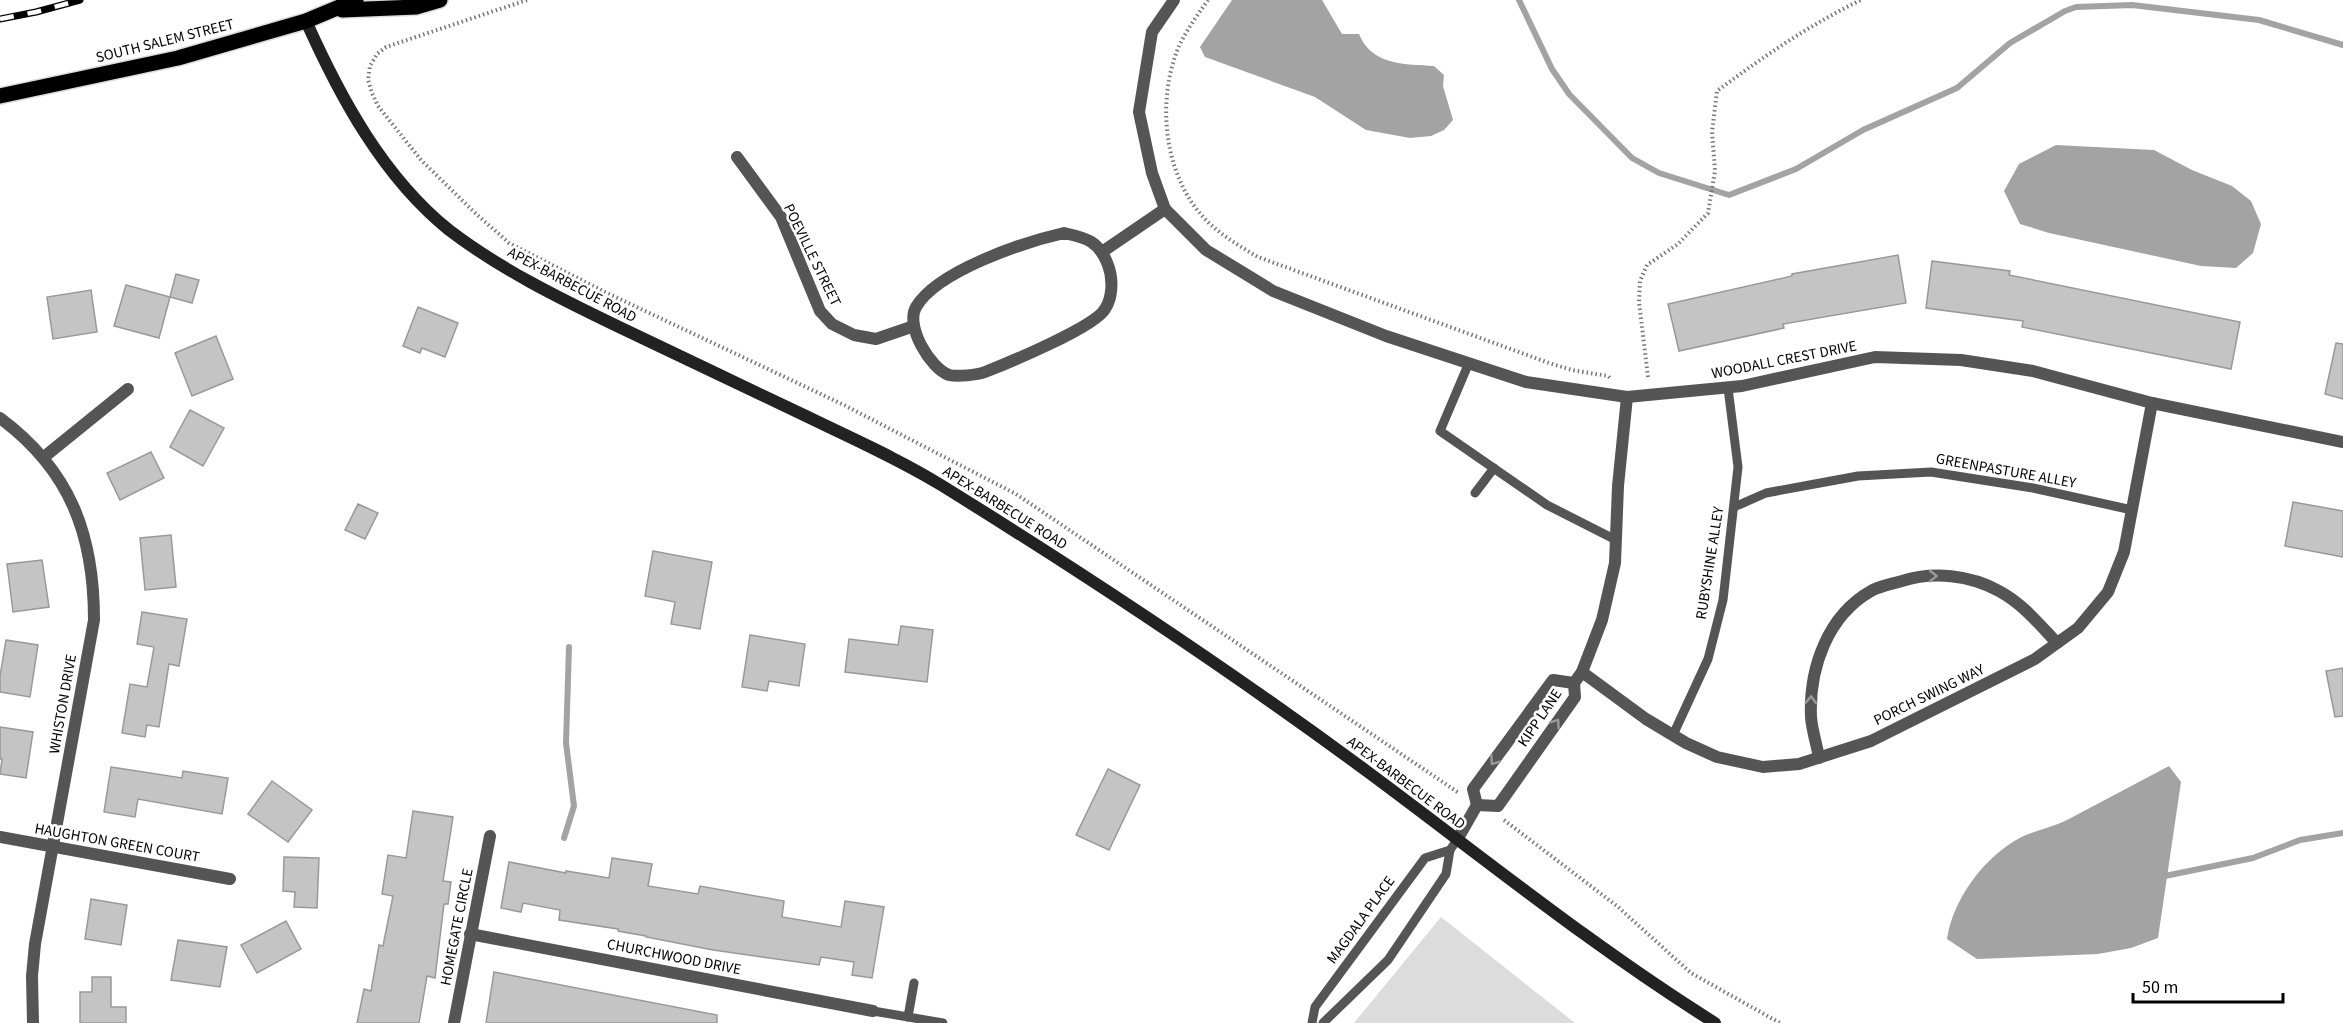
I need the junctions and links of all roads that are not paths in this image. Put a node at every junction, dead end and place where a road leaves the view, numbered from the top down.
1 (356, 0) edge
2 (440, 0) edge
3 (1174, 0) edge
4 (328, 12) junction
5 (306, 21) junction
6 (0, 96) edge
7 (737, 157) dead end
8 (1165, 209) junction
9 (1102, 252) junction
10 (914, 326) junction
11 (1468, 365) junction
12 (1728, 388) junction
13 (128, 389) dead end
14 (1627, 397) junction
15 (2152, 403) junction
16 (0, 418) edge
17 (2343, 442) edge
18 (44, 457) junction
19 (1494, 468) junction
20 (1475, 493) dead end
21 (1734, 507) junction
22 (2132, 510) junction
23 (1616, 540) junction
24 (2057, 643) junction
25 (1582, 672) junction
26 (1574, 682) junction
27 (1673, 735) junction
28 (1819, 758) junction
29 (1478, 805) junction
30 (490, 836) dead end
31 (0, 837) edge
32 (1453, 845) junction
33 (53, 847) junction
34 (230, 879) dead end
35 (470, 934) junction
36 (914, 983) dead end
37 (873, 1011) joint
38 (908, 1017) junction
39 (33, 1023) edge
40 (453, 1023) edge
41 (943, 1023) edge
42 (1312, 1023) edge
43 (1323, 1023) edge
44 (1715, 1023) edge

1 - 4 main road, SOUTH SALEM STREET
2 - 4 main road, SOUTH SALEM STREET
3 - 8 street, WOODALL CREST DRIVE
4 - 5 main road, SOUTH SALEM STREET
5 - 6 main road, SOUTH SALEM STREET
5 - 32 street, APEX-BARBECUE ROAD
7 - 10 street, POEVILLE STREET
8 - 9 street
8 - 11 street, WOODALL CREST DRIVE
9 - 10 street
9 - 10 street
11 - 14 street, WOODALL CREST DRIVE
11 - 19 lane
12 - 14 street, WOODALL CREST DRIVE
12 - 15 street, WOODALL CREST DRIVE
12 - 21 lane, RUBYSHINE ALLEY
13 - 18 street
14 - 23 street
15 - 17 street, WOODALL CREST DRIVE
15 - 22 street, PORCH SWING WAY
16 - 18 street, WHISTON DRIVE
18 - 33 street, WHISTON DRIVE
19 - 20 lane
19 - 23 lane
21 - 22 lane, GREENPASTURE ALLEY
21 - 27 lane, RUBYSHINE ALLEY
22 - 24 street, PORCH SWING WAY
23 - 25 street
24 - 28 street, PORCH SWING WAY
28 -> 24 street
25 - 26 street
25 - 27 street, PORCH SWING WAY
29 -> 26 street, KIPP LANE
26 -> 29 street, KIPP LANE
27 - 28 street, PORCH SWING WAY
29 - 32 street
30 - 35 street, HOMEGATE CIRCLE
31 - 33 street, HAUGHTON GREEN COURT
32 - 42 lane, MAGDALA PLACE
32 - 43 lane
32 - 44 street, APEX-BARBECUE ROAD
33 - 34 street, HAUGHTON GREEN COURT
33 - 39 street, WHISTON DRIVE
35 - 37 street, CHURCHWOOD DRIVE
35 - 40 street, HOMEGATE CIRCLE
36 - 38 lane
37 - 38 lane
38 - 41 lane

